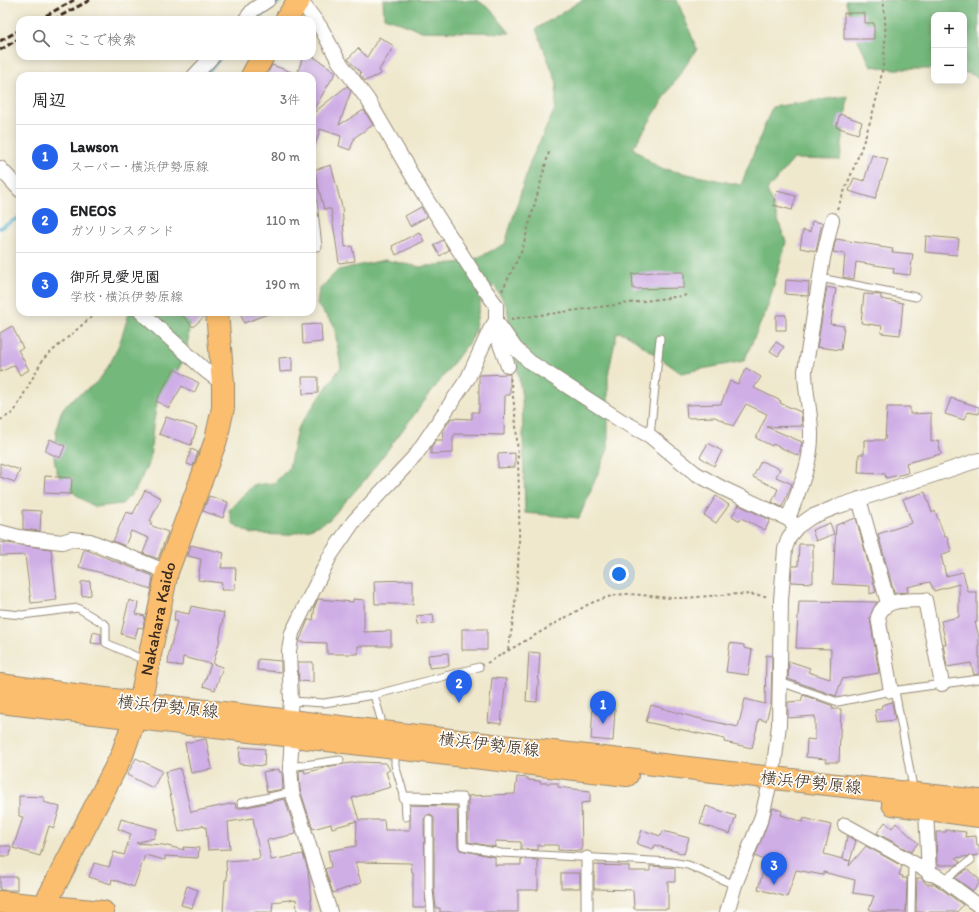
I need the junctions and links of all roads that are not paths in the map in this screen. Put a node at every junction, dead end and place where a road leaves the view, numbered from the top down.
1 (268, 0) edge
2 (300, 0) edge
3 (248, 16) edge
4 (289, 16) edge
5 (312, 16) edge
6 (316, 21) edge
7 (209, 60) edge
8 (262, 60) edge
9 (198, 72) edge
10 (254, 72) edge
11 (0, 168) edge
12 (16, 186) edge
13 (832, 220) road end
14 (316, 231) edge
15 (316, 247) edge
16 (820, 278) junction
17 (916, 296) dead end
18 (145, 316) edge
19 (217, 316) edge
20 (496, 321) junction
21 (660, 338) dead end
22 (508, 366) road end
23 (223, 384) junction
24 (650, 436) junction
25 (979, 460) edge
26 (859, 499) junction
27 (793, 523) junction
28 (0, 532) edge
29 (167, 572) junction
30 (888, 603) junction
31 (0, 613) edge
32 (149, 663) junction
33 (479, 667) road end
34 (979, 678) edge
35 (780, 682) junction
36 (942, 684) junction
37 (0, 685) edge
38 (893, 691) junction
39 (374, 695) junction
40 (0, 702) edge
41 (138, 711) junction
42 (291, 720) junction
43 (379, 731) junction
44 (395, 749) junction
45 (340, 760) dead end
46 (290, 767) junction
47 (770, 784) junction
48 (292, 792) junction
49 (912, 792) junction
50 (406, 798) junction
51 (462, 800) joint
52 (979, 800) edge
53 (241, 803) dead end
54 (926, 810) junction
55 (979, 816) edge
56 (406, 817) dead end
57 (430, 819) dead end
58 (845, 825) dead end
59 (587, 857) junction
60 (971, 860) dead end
61 (912, 864) junction
62 (930, 874) junction
63 (944, 880) junction
64 (735, 885) junction
65 (0, 902) edge
66 (979, 906) edge
67 (43, 909) edge
68 (103, 912) edge
69 (330, 912) edge
70 (431, 912) edge
71 (587, 912) edge
72 (727, 912) edge
73 (911, 912) edge

1 - 3 street
2 - 4 main road
2 - 5 street
6 - 20 street
7 - 9 street
8 - 10 main road
11 - 12 street
13 - 16 street
14 - 15 lane
16 - 17 lane
16 - 27 street
18 - 23 street
19 - 23 main road, Nakahara Kaido
20 - 22 street
20 - 24 street
20 - 42 street
21 - 24 lane
23 - 29 main road, Nakahara Kaido
24 - 27 street
25 - 26 street
26 - 27 street
26 - 30 street
27 - 35 street
28 - 29 street
29 - 32 main road, Nakahara Kaido
30 - 36 street
30 - 38 street
31 - 32 lane
32 - 41 main road, Nakahara Kaido
33 - 39 lane
34 - 36 lane
35 - 38 lane
35 - 47 street
36 - 38 lane
37 - 41 main road, 横浜伊勢原線
38 - 49 lane
39 - 42 lane
39 - 43 lane
40 - 41 main road, 横浜伊勢原線
41 - 42 main road, 横浜伊勢原線
41 - 67 main road, Nakahara Kaido
42 - 43 main road, 横浜伊勢原線
42 - 44 main road, 横浜伊勢原線
42 - 46 street
43 - 47 main road, 横浜伊勢原線
44 - 47 main road, 横浜伊勢原線
44 - 50 lane
45 - 46 lane
46 - 48 street
47 - 49 main road, 横浜伊勢原線
47 - 54 main road, 横浜伊勢原線
47 - 64 street
48 - 53 lane
48 - 69 street
49 - 52 main road, 横浜伊勢原線
50 - 51 street
50 - 56 lane
51 - 59 lane
54 - 55 main road, 横浜伊勢原線
54 - 62 street
57 - 70 lane
58 - 61 street
59 - 64 lane
59 - 71 street
60 - 63 lane
61 - 62 street
61 - 73 lane
62 - 63 street
63 - 66 street
64 - 72 street
65 - 67 main road
67 - 68 main road

